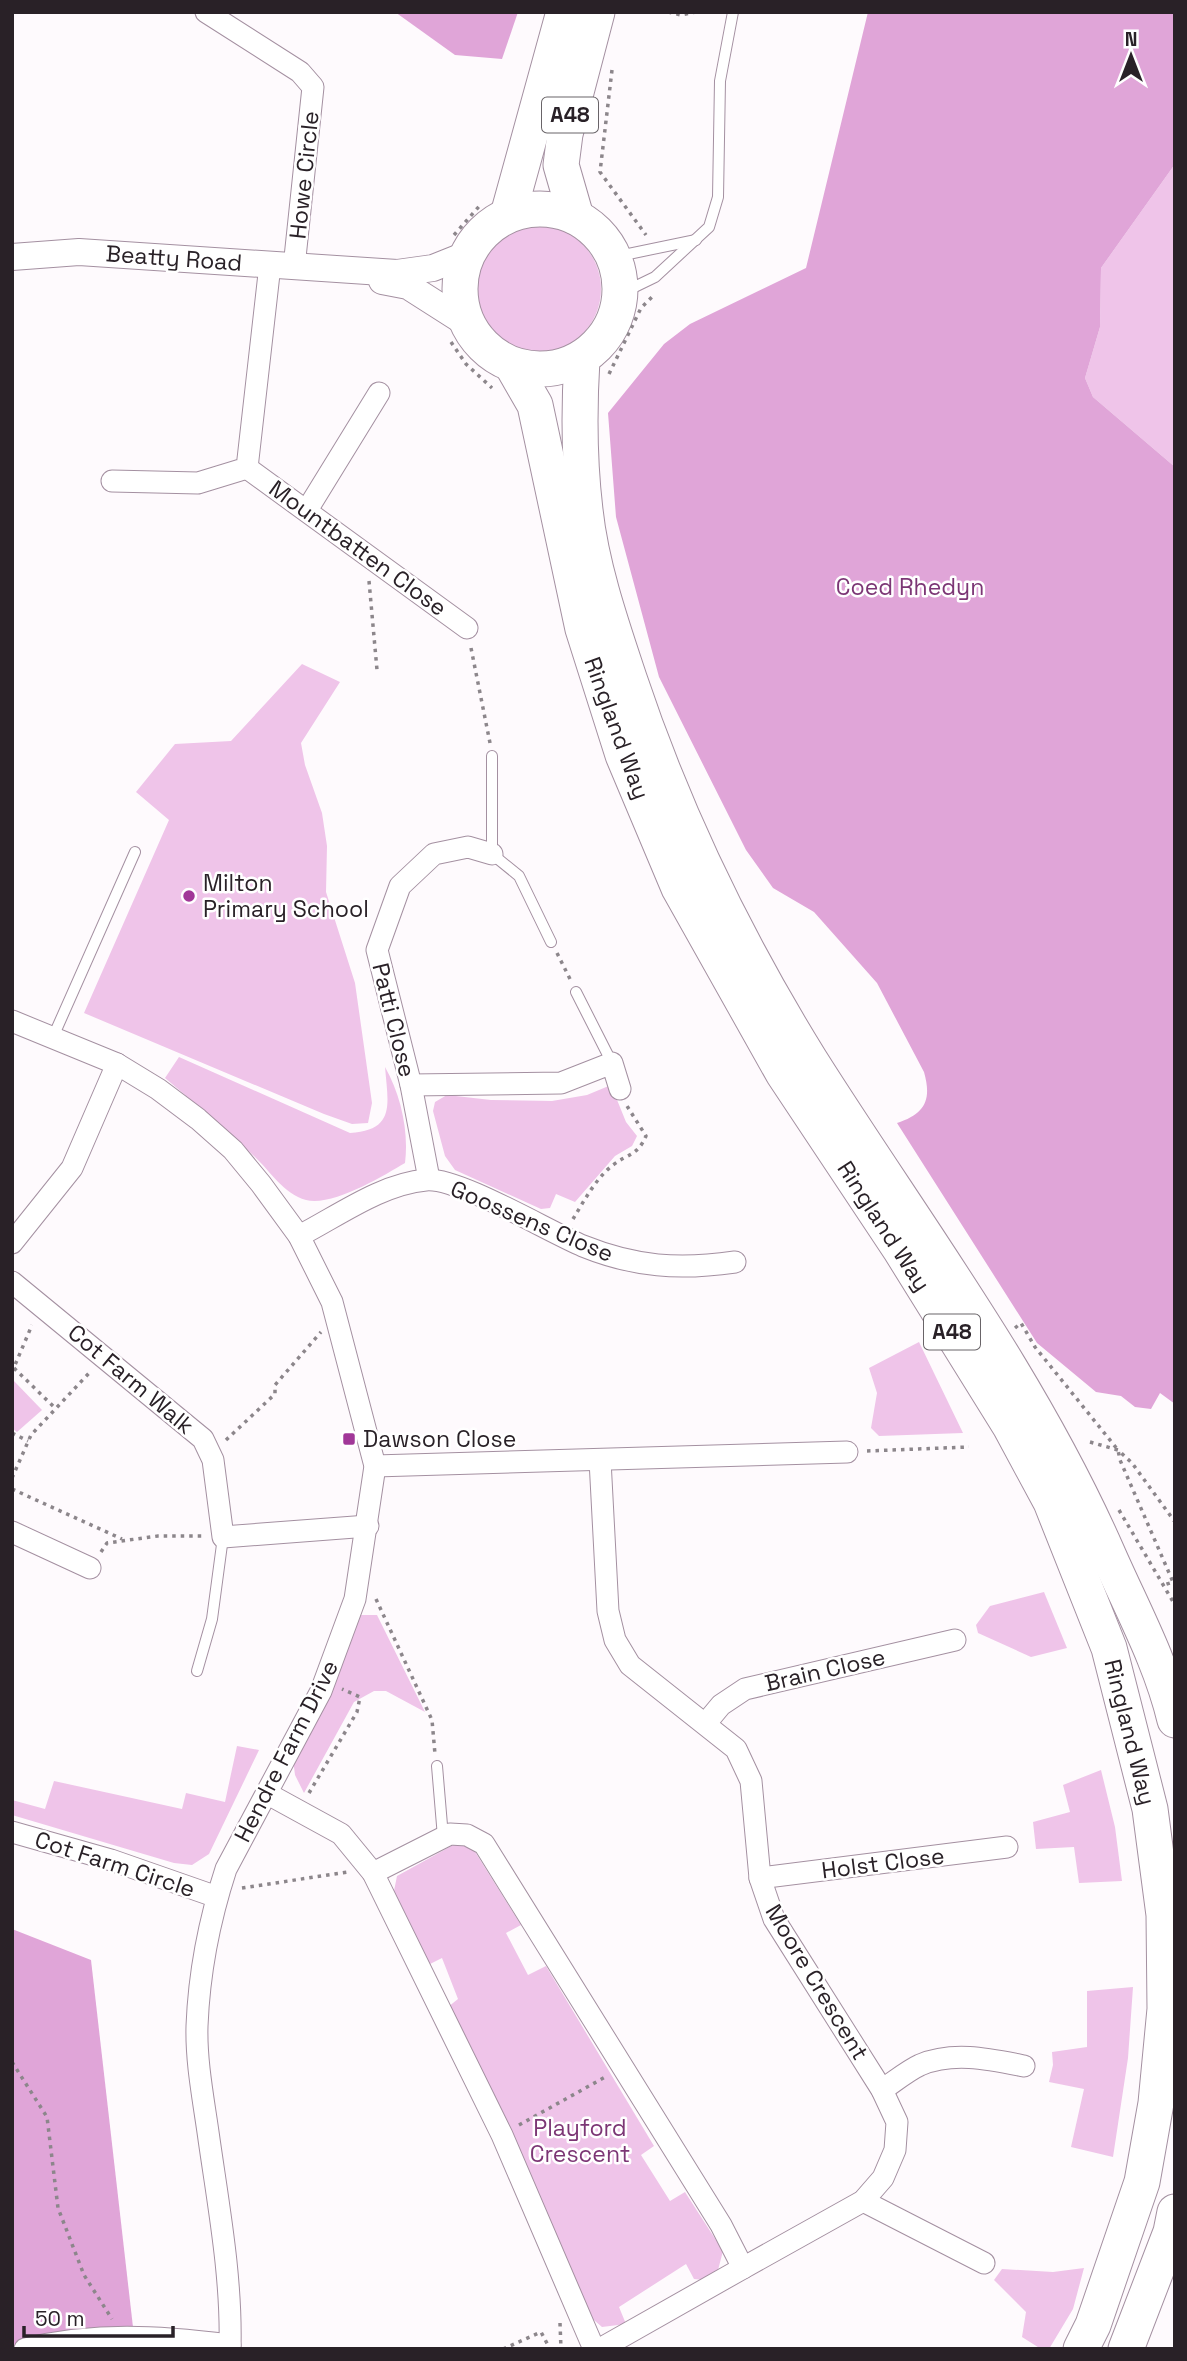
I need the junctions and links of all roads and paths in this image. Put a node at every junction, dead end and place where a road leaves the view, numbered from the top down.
1 (206, 12) edge
2 (564, 12) edge
3 (597, 12) edge
4 (668, 12) edge
5 (696, 12) edge
6 (733, 12) edge
7 (612, 66) dead end
8 (508, 215) junction
9 (576, 217) junction
10 (698, 239) junction
11 (648, 250) junction
12 (468, 254) junction
13 (12, 257) edge
14 (614, 257) junction
15 (282, 266) junction
16 (336, 271) junction
17 (655, 277) junction
18 (620, 294) junction
19 (466, 323) junction
20 (512, 365) junction
21 (595, 367) junction
22 (379, 394) dead end
23 (247, 468) junction
24 (112, 481) dead end
25 (307, 510) junction
26 (367, 555) junction
27 (467, 628) joint
28 (377, 670) dead end
29 (492, 755) joint
30 (135, 852) dead end
31 (492, 854) junction
32 (551, 942) joint
33 (576, 992) joint
34 (12, 1021) edge
35 (53, 1037) junction
36 (611, 1063) junction
37 (117, 1064) junction
38 (411, 1085) junction
39 (620, 1088) joint
40 (429, 1179) junction
41 (299, 1236) junction
42 (563, 1236) junction
43 (12, 1243) edge
44 (735, 1262) dead end
45 (12, 1282) edge
46 (40, 1305) junction
47 (336, 1315) junction
48 (1006, 1319) dead end
49 (105, 1357) junction
50 (13, 1370) edge
51 (56, 1408) junction
52 (12, 1433) edge
53 (28, 1441) junction
54 (1090, 1442) dead end
55 (969, 1447) dead end
56 (1118, 1450) junction
57 (847, 1452) joint
58 (211, 1453) junction
59 (600, 1460) junction
60 (375, 1466) junction
61 (12, 1478) edge
62 (12, 1489) edge
63 (1115, 1503) dead end
64 (1175, 1522) edge
65 (368, 1526) junction
66 (12, 1532) edge
67 (223, 1537) junction
68 (124, 1540) junction
69 (361, 1567) junction
70 (90, 1569) joint
71 (1164, 1585) junction
72 (1175, 1605) edge
73 (955, 1640) dead end
74 (197, 1671) dead end
75 (325, 1680) junction
76 (1174, 1712) edge
77 (706, 1723) junction
78 (437, 1766) joint
79 (268, 1794) junction
80 (299, 1810) junction
81 (12, 1832) edge
82 (443, 1837) junction
83 (1007, 1847) dead end
84 (371, 1871) junction
85 (760, 1878) junction
86 (218, 1894) junction
87 (12, 2062) edge
88 (1024, 2066) dead end
89 (622, 2067) junction
90 (882, 2090) junction
91 (502, 2135) junction
92 (863, 2201) junction
93 (1175, 2212) edge
94 (984, 2263) dead end
95 (743, 2269) junction
96 (120, 2337) junction
97 (230, 2347) edge
98 (25, 2349) edge
99 (503, 2349) edge
100 (550, 2349) edge
101 (597, 2349) edge
102 (1081, 2349) edge
103 (1126, 2349) edge

1 - 15 street, Howe Circle
2 - 8 main road, A48
3 - 9 main road, A48
4 - 5 path
6 - 10 lane
7 - 11 path
8 - 9 main road, A48
8 - 12 main road, A48
9 - 14 main road, A48
10 - 11 lane
10 - 17 lane
11 - 14 lane
12 - 16 street, Beatty Road
12 - 19 main road, A48
13 - 15 street, Beatty Road
14 - 18 main road, A48
15 - 16 street, Beatty Road
15 - 23 street, Mountbatten Close
16 - 19 street, Beatty Road
17 - 18 lane
17 - 21 path
18 - 21 main road, A48
19 - 20 main road, A48
20 - 21 main road, A48
20 - 102 main road, Ringland Way / A48
21 - 76 main road, Ringland Way / A48
22 - 25 street
23 - 24 street, Mountbatten Close
23 - 25 street, Mountbatten Close
25 - 26 street, Mountbatten Close
26 - 27 street, Mountbatten Close
26 - 28 path
27 - 29 path
29 - 31 lane
30 - 35 lane
31 - 32 lane
31 - 38 street, Patti Close
32 - 33 path
33 - 36 lane
34 - 35 street, Hendre Farm Drive
35 - 37 street, Hendre Farm Drive
36 - 38 street
36 - 39 street
37 - 41 street, Hendre Farm Drive
37 - 43 street
38 - 40 street, Patti Close
39 - 42 path
40 - 41 street, Goossens Close
40 - 42 street, Goossens Close
41 - 47 street, Hendre Farm Drive
42 - 44 street, Goossens Close
45 - 46 street, Cot Farm Walk
46 - 49 street, Cot Farm Walk
46 - 50 path
47 - 58 path
47 - 60 street, Hendre Farm Drive
48 - 56 path
49 - 51 path
49 - 58 street, Cot Farm Walk
50 - 51 path
51 - 53 path
52 - 53 path
53 - 61 path
54 - 56 path
55 - 57 path
56 - 64 path
56 - 71 path
57 - 59 street
58 - 67 street, Cot Farm Walk
59 - 60 street
59 - 77 street, Moore Crescent
60 - 65 street, Hendre Farm Drive
62 - 68 path
63 - 71 path
65 - 67 street
65 - 69 street, Hendre Farm Drive
66 - 70 street
67 - 68 path
67 - 74 lane
68 - 70 path
69 - 75 street, Hendre Farm Drive
69 - 78 path
71 - 72 path
73 - 77 street, Brain Close
75 - 79 street, Hendre Farm Drive
75 - 80 path
77 - 85 street, Moore Crescent
78 - 82 lane
79 - 80 street
79 - 86 street, Hendre Farm Drive
80 - 84 street
81 - 86 street, Cot Farm Circle
82 - 84 street
82 - 89 street
83 - 85 street, Holst Close
84 - 86 path
84 - 91 street
85 - 90 street, Moore Crescent
86 - 97 street, Hendre Farm Drive
87 - 96 path
88 - 90 street
89 - 91 path
89 - 95 street
90 - 92 street, Moore Crescent
91 - 101 street
92 - 94 street
92 - 95 street, Moore Crescent
93 - 103 main road
95 - 101 street
96 - 97 street
96 - 98 street
99 - 100 path

